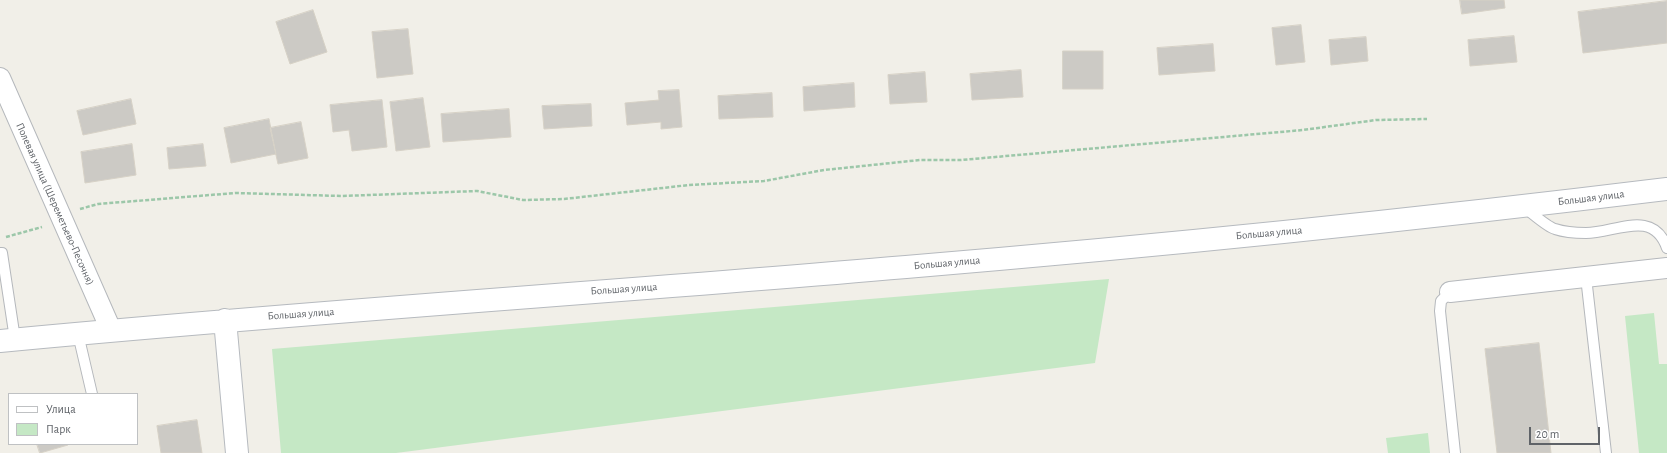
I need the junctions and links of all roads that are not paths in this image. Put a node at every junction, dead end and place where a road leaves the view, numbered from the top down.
1 (0, 78) edge
2 (1667, 189) edge
3 (1523, 206) junction
4 (1667, 248) edge
5 (0, 253) edge
6 (1667, 268) edge
7 (1586, 277) junction
8 (1450, 292) joint
9 (225, 320) junction
10 (111, 330) junction
11 (78, 334) junction
12 (8, 340) edge
13 (92, 393) edge
14 (237, 453) edge
15 (1455, 453) edge
16 (1606, 453) edge

1 - 10 street, Полевая улица (Шереметьево-Песочня)
2 - 3 street, Большая улица
3 - 4 lane
3 - 9 street, Большая улица
5 - 12 lane
6 - 7 street
7 - 8 street
7 - 16 lane
8 - 15 lane
9 - 10 street, Большая улица
9 - 14 street
10 - 11 street, Большая улица
11 - 12 street, Большая улица
11 - 13 lane

